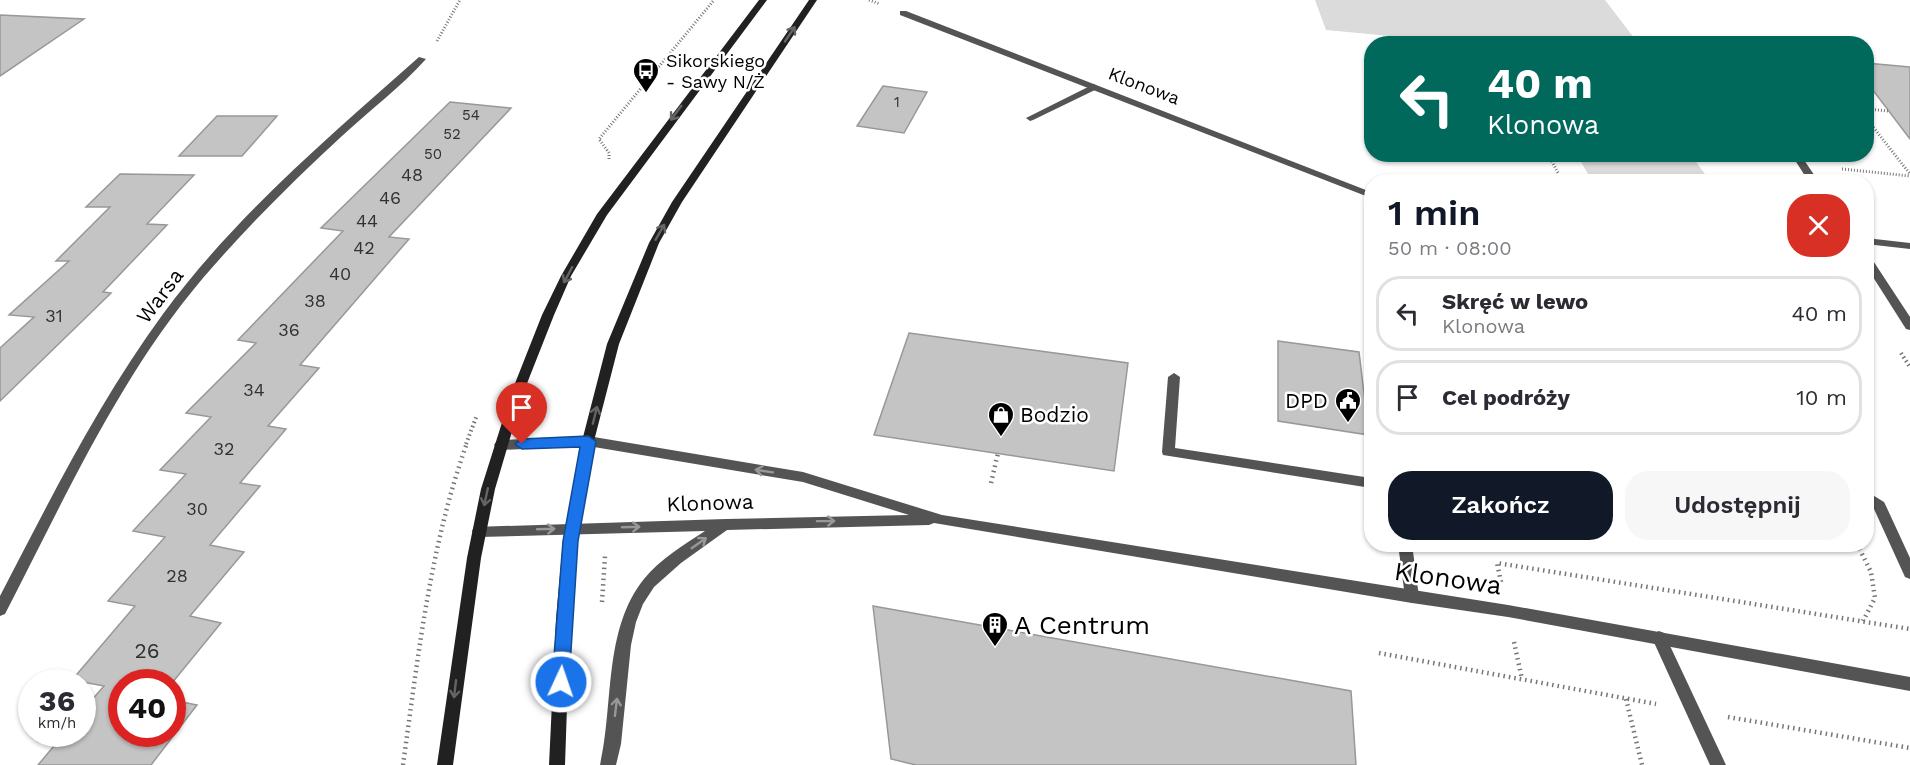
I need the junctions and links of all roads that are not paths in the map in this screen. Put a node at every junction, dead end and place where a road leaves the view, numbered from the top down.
1 (763, 0) edge
2 (813, 0) edge
3 (903, 13) dead end
4 (422, 59) road end
5 (1094, 87) junction
6 (1030, 118) dead end
7 (1364, 192) edge
8 (1874, 242) edge
9 (1910, 246) edge
10 (1874, 270) edge
11 (1910, 326) edge
12 (1174, 377) dead end
13 (588, 441) junction
14 (500, 445) junction
15 (1364, 482) edge
16 (1874, 503) edge
17 (942, 520) junction
18 (726, 524) junction
19 (572, 528) junction
20 (479, 531) junction
21 (1406, 552) edge
22 (1910, 573) edge
23 (1412, 597) junction
24 (0, 610) edge
25 (1659, 638) junction
26 (1910, 684) edge
27 (445, 765) edge
28 (556, 765) edge
29 (608, 765) edge
30 (1718, 765) edge

1 -> 14 street
13 -> 2 street
3 - 5 street, Klonowa
4 - 24 street, Warsa
5 - 6 street
5 - 7 street, Klonowa
8 - 9 street
10 - 11 street
12 - 15 street
13 - 14 street, Klonowa
17 -> 13 street, Klonowa
13 - 19 street
14 -> 20 street
16 - 22 street
18 -> 17 street, Klonowa
17 - 23 street, Klonowa
19 -> 18 street, Klonowa
29 -> 18 street
20 -> 19 street, Klonowa
19 - 28 street
20 -> 27 street
21 - 23 street
23 - 25 street, Klonowa
25 - 26 street, Klonowa
25 - 30 street

